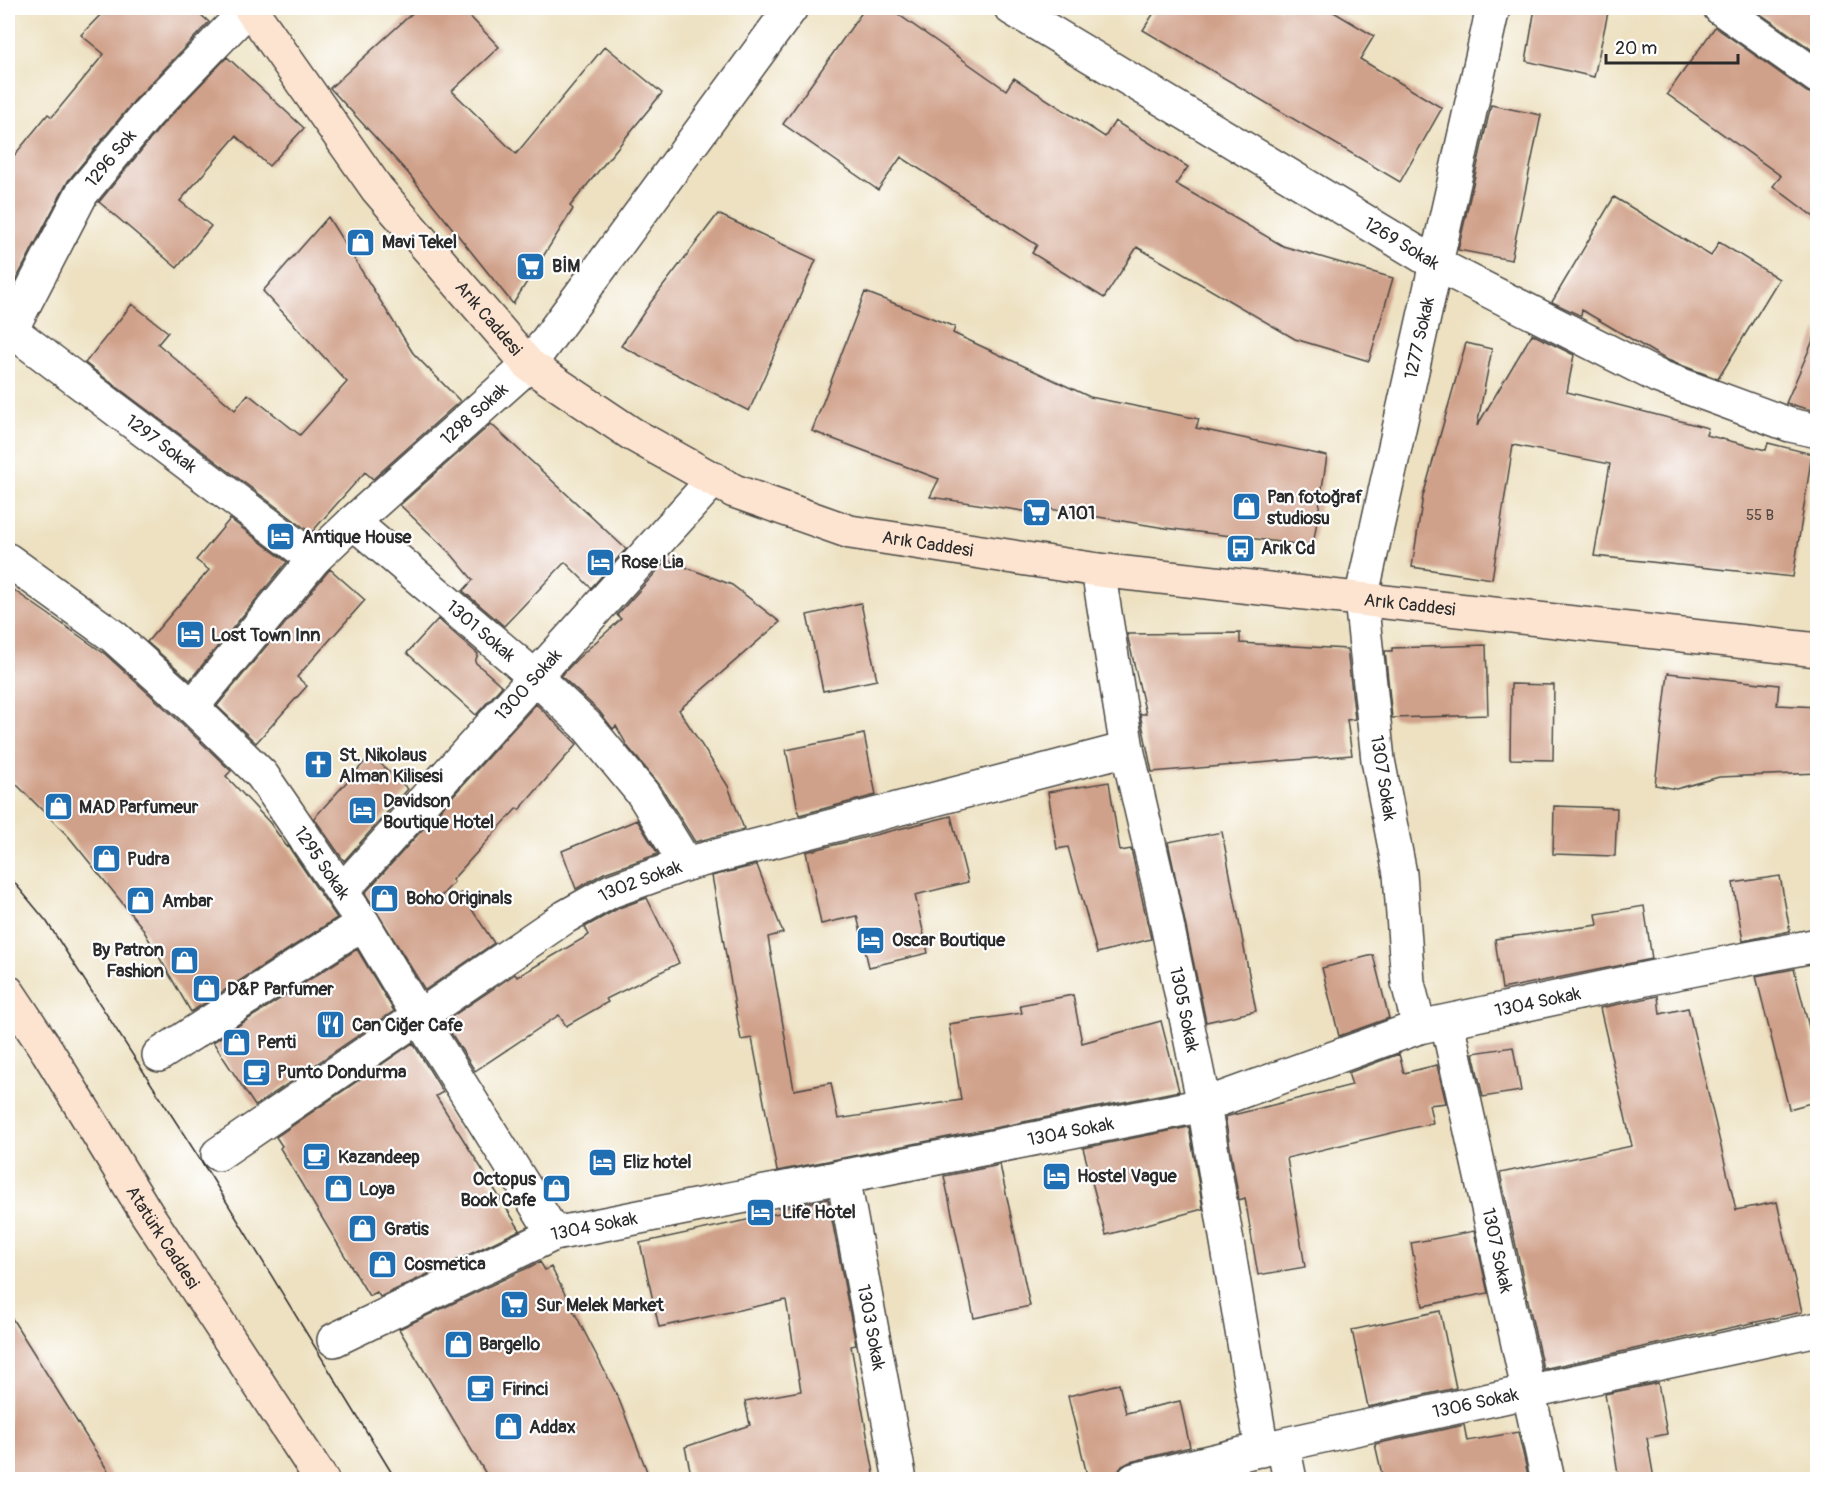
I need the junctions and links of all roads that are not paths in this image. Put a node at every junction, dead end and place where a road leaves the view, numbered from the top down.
1 (249, 8) edge
2 (791, 8) edge
3 (1011, 8) edge
4 (1492, 8) edge
5 (1720, 8) edge
6 (1818, 77) edge
7 (1436, 264) junction
8 (9, 331) edge
9 (529, 365) junction
10 (1818, 431) edge
11 (714, 479) junction
12 (353, 522) junction
13 (314, 559) junction
14 (8, 560) edge
15 (1098, 570) junction
16 (1361, 599) junction
17 (1818, 650) edge
18 (535, 677) junction
19 (192, 707) junction
20 (1127, 749) junction
21 (686, 864) junction
22 (342, 891) junction
23 (363, 923) junction
24 (1818, 945) edge
25 (8, 992) edge
26 (419, 1017) junction
27 (1433, 1024) junction
28 (159, 1055) dead end
29 (1204, 1105) junction
30 (218, 1154) dead end
31 (843, 1176) junction
32 (554, 1234) junction
33 (1818, 1329) edge
34 (334, 1340) dead end
35 (1529, 1391) junction
36 (1272, 1447) junction
37 (322, 1479) edge
38 (900, 1479) edge
39 (1134, 1479) edge
40 (1290, 1479) edge
41 (1548, 1479) edge

1 - 8 street, 1296 Sok
1 - 9 street, Arık Caddesi
2 - 9 street, 1298 Sokak
3 - 7 street, 1269 Sokak
4 - 7 street, 1277 Sokak
5 - 6 street
7 - 10 street, 1269 Sokak
7 - 16 street, 1277 Sokak
8 - 13 street, 1297 Sokak
9 - 11 street, Arık Caddesi
9 - 12 street, 1298 Sokak
11 - 15 street, Arık Caddesi
11 - 18 street, 1300 Sokak
12 - 13 street, 1298 Sokak
12 - 18 street, 1301 Sokak
13 - 19 street, 1298 Sokak
14 - 19 street, 1295 Sokak
15 - 16 street, Arık Caddesi
15 - 20 street, 1305 Sokak
16 - 17 street, Arık Caddesi
16 - 27 street, 1307 Sokak
18 - 21 street, 1301 Sokak
18 - 22 street, 1300 Sokak
19 - 22 street, 1295 Sokak
20 - 21 street, 1302 Sokak
20 - 29 street, 1305 Sokak
21 - 26 street, 1302 Sokak
22 - 23 street, 1295 Sokak
23 - 26 street, 1295 Sokak
23 - 28 street
24 - 27 street, 1304 Sokak
25 - 37 street, Atatürk Caddesi
26 - 30 street, 1302 Sokak
26 - 32 street, 1295 Sokak
27 - 29 street, 1304 Sokak
27 - 35 street, 1307 Sokak
29 - 31 street, 1304 Sokak
29 - 36 street, 1305 Sokak
31 - 32 street, 1304 Sokak
31 - 38 street, 1303 Sokak
32 - 34 street, 1304 Sokak
33 - 35 street, 1306 Sokak
35 - 36 street, 1306 Sokak
35 - 41 street, 1307 Sokak
36 - 39 street, 1306 Sokak
36 - 40 street, 1305 Sokak

